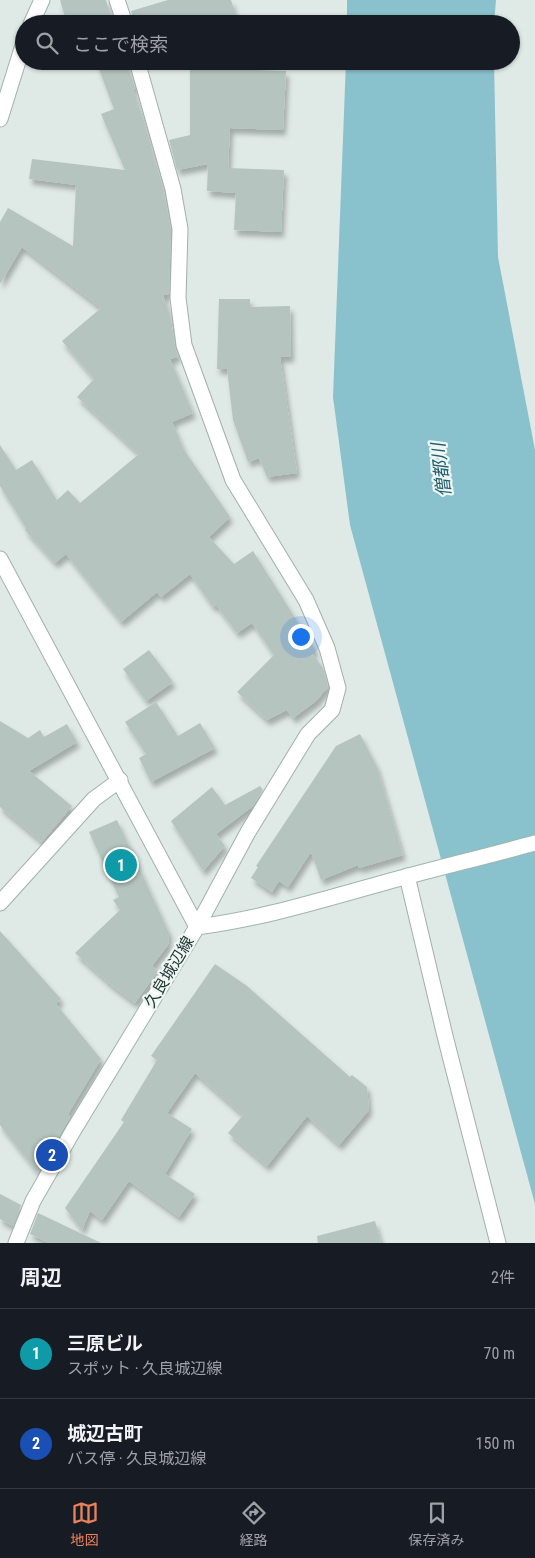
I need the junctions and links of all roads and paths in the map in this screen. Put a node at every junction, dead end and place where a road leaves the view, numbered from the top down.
1 (42, 0) edge
2 (117, 0) edge
3 (35, 15) edge
4 (122, 15) edge
5 (15, 70) edge
6 (139, 70) edge
7 (0, 119) edge
8 (0, 559) edge
9 (120, 780) junction
10 (535, 843) edge
11 (407, 876) junction
12 (0, 903) edge
13 (197, 927) junction
14 (16, 1243) edge
15 (498, 1243) edge

1 - 3 street
2 - 4 street
5 - 7 street
6 - 13 street
8 - 9 street
9 - 12 street
9 - 13 street
10 - 11 street, 久良城辺線
11 - 13 street, 久良城辺線
11 - 15 street
13 - 14 street, 久良城辺線

